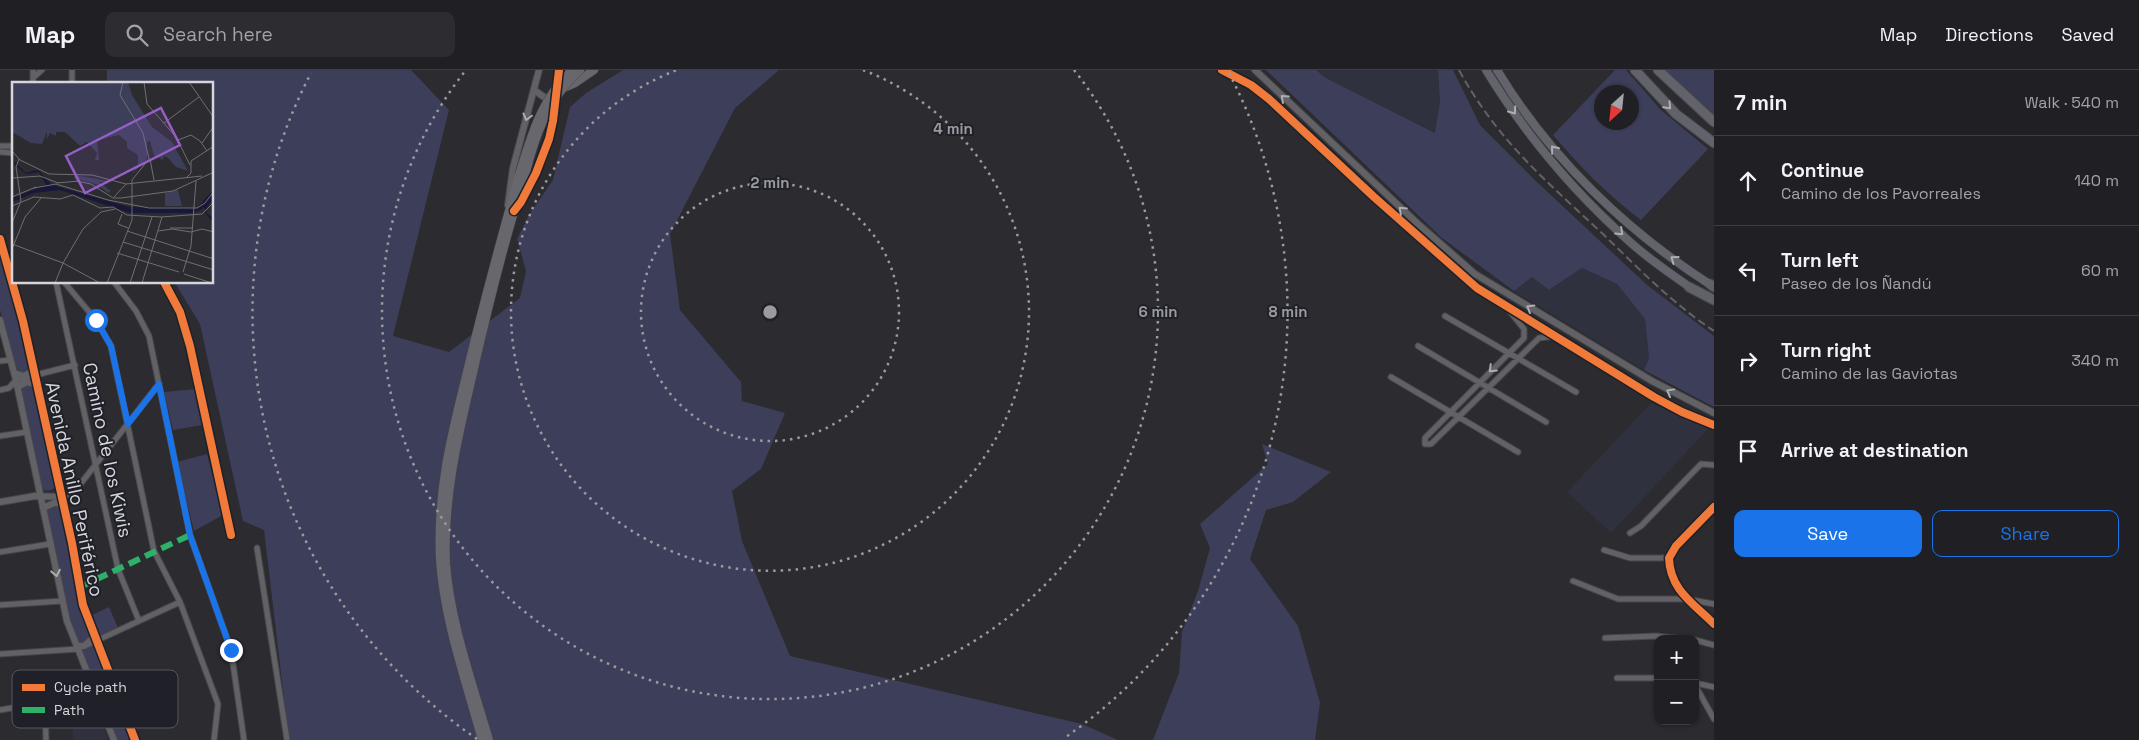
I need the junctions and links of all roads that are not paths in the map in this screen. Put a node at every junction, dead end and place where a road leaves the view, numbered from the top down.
1 (33, 70) edge
2 (42, 70) edge
3 (539, 70) edge
4 (559, 70) edge
5 (572, 70) edge
6 (580, 70) edge
7 (594, 70) edge
8 (1222, 70) edge
9 (1254, 70) edge
10 (1486, 70) edge
11 (1497, 70) edge
12 (1635, 70) edge
13 (1658, 70) edge
14 (33, 81) edge
15 (534, 90) junction
16 (556, 93) junction
17 (1714, 122) edge
18 (1714, 143) edge
19 (522, 175) junction
20 (510, 213) junction
21 (0, 239) edge
22 (12, 280) edge
23 (13, 284) edge
24 (56, 284) edge
25 (66, 284) edge
26 (116, 284) edge
27 (165, 284) edge
28 (1713, 286) edge
29 (1689, 287) junction
30 (1714, 300) edge
31 (1714, 305) edge
32 (1506, 306) junction
33 (1446, 316) dead end
34 (0, 324) edge
35 (1556, 336) junction
36 (1418, 346) dead end
37 (1508, 353) junction
38 (1518, 358) junction
39 (10, 360) junction
40 (0, 361) edge
41 (75, 364) junction
42 (14, 373) junction
43 (34, 373) junction
44 (1391, 377) dead end
45 (1478, 382) junction
46 (17, 384) junction
47 (36, 384) junction
48 (159, 384) junction
49 (1488, 388) junction
50 (0, 390) edge
51 (1576, 392) dead end
52 (1450, 412) junction
53 (1714, 413) edge
54 (1458, 417) junction
55 (1546, 422) dead end
56 (128, 424) junction
57 (1714, 425) edge
58 (27, 432) junction
59 (0, 436) edge
60 (1518, 452) dead end
61 (96, 464) junction
62 (1714, 465) edge
63 (60, 488) junction
64 (40, 494) junction
65 (62, 500) junction
66 (0, 502) edge
67 (1714, 507) edge
68 (43, 508) junction
69 (1630, 533) dead end
70 (232, 535) dead end
71 (50, 544) junction
72 (257, 548) dead end
73 (1604, 550) dead end
74 (0, 552) edge
75 (1669, 558) junction
76 (1573, 581) dead end
77 (1687, 599) junction
78 (62, 601) junction
79 (180, 602) junction
80 (1714, 604) edge
81 (0, 605) edge
82 (139, 621) junction
83 (1714, 624) edge
84 (1654, 636) edge
85 (1605, 638) dead end
86 (96, 641) junction
87 (1699, 641) edge
88 (1714, 645) edge
89 (78, 650) junction
90 (0, 654) edge
91 (86, 670) edge
92 (108, 670) edge
93 (1617, 678) dead end
94 (1654, 678) edge
95 (1699, 685) edge
96 (1714, 687) edge
97 (1699, 692) edge
98 (1714, 720) edge
99 (109, 728) edge
100 (131, 728) edge
101 (114, 740) edge
102 (136, 740) edge
103 (214, 740) edge
104 (244, 740) edge
105 (287, 740) edge
106 (482, 740) edge
107 (488, 740) edge

1 - 14 street
2 - 14 street
3 - 15 street
4 - 16 street
5 - 19 main road, bridge
6 - 19 main road, bridge
7 - 16 main road
8 - 32 street
53 -> 9 street
10 -> 29 main road
28 -> 11 main road
12 -> 18 highway
13 - 17 highway
15 - 16 street
15 -> 20 street
16 - 20 street
19 - 20 main road
20 - 106 main road
20 - 107 main road
21 - 22 street, Avenida Anillo Periférico
23 - 43 street, Avenida Anillo Periférico
24 - 41 street, Camino de los Kiwis
25 - 56 street
26 - 48 street
27 - 70 street
29 - 30 highway
29 - 31 main road
32 - 35 street
32 - 37 street
33 - 37 street
34 - 39 street, Avenida Anillo Periférico
35 - 38 street
35 - 57 street
36 - 45 street
37 - 38 street
37 -> 45 street
38 - 49 street
38 - 51 street
39 - 40 street
39 - 42 street, Avenida Anillo Periférico
41 - 43 street
41 - 61 street, Camino de los Kiwis
42 - 43 street
42 - 46 street, Avenida Anillo Periférico
43 - 46 street
43 - 47 street, Avenida Anillo Periférico
44 - 52 street
45 - 49 street
45 - 52 street
46 - 47 street
46 - 50 street
46 - 58 street, Avenida Anillo Periférico
47 - 63 street, Avenida Anillo Periférico
48 - 56 street
48 - 104 street
49 - 54 street
49 - 55 street
52 - 54 street
52 - 54 street
54 - 60 street
56 - 61 street
56 - 79 street
58 - 59 street
58 - 64 street, Avenida Anillo Periférico
61 - 65 street
61 - 82 street, Camino de los Kiwis
62 - 69 street
63 - 64 street
63 - 65 street, Avenida Anillo Periférico
64 - 65 street
64 - 66 street
64 - 68 street, Avenida Anillo Periférico
65 - 68 street
65 - 86 street, Avenida Anillo Periférico
67 - 75 street
68 - 71 street, Avenida Anillo Periférico
71 - 74 street
71 -> 78 street, Avenida Anillo Periférico
72 - 105 street
73 - 75 street
75 - 77 street
76 - 77 street
77 - 80 street
77 - 83 street
78 - 81 street
78 - 89 street, Avenida Anillo Periférico
79 - 82 street
79 - 103 street
82 - 86 street
84 - 85 street
86 - 89 street
86 - 92 street, Avenida Anillo Periférico
87 - 88 street
89 - 90 street
89 - 91 street, Avenida Anillo Periférico
93 - 94 street
95 - 96 street
97 - 98 street
99 - 101 street, Avenida Anillo Periférico
100 - 102 street, Avenida Anillo Periférico

